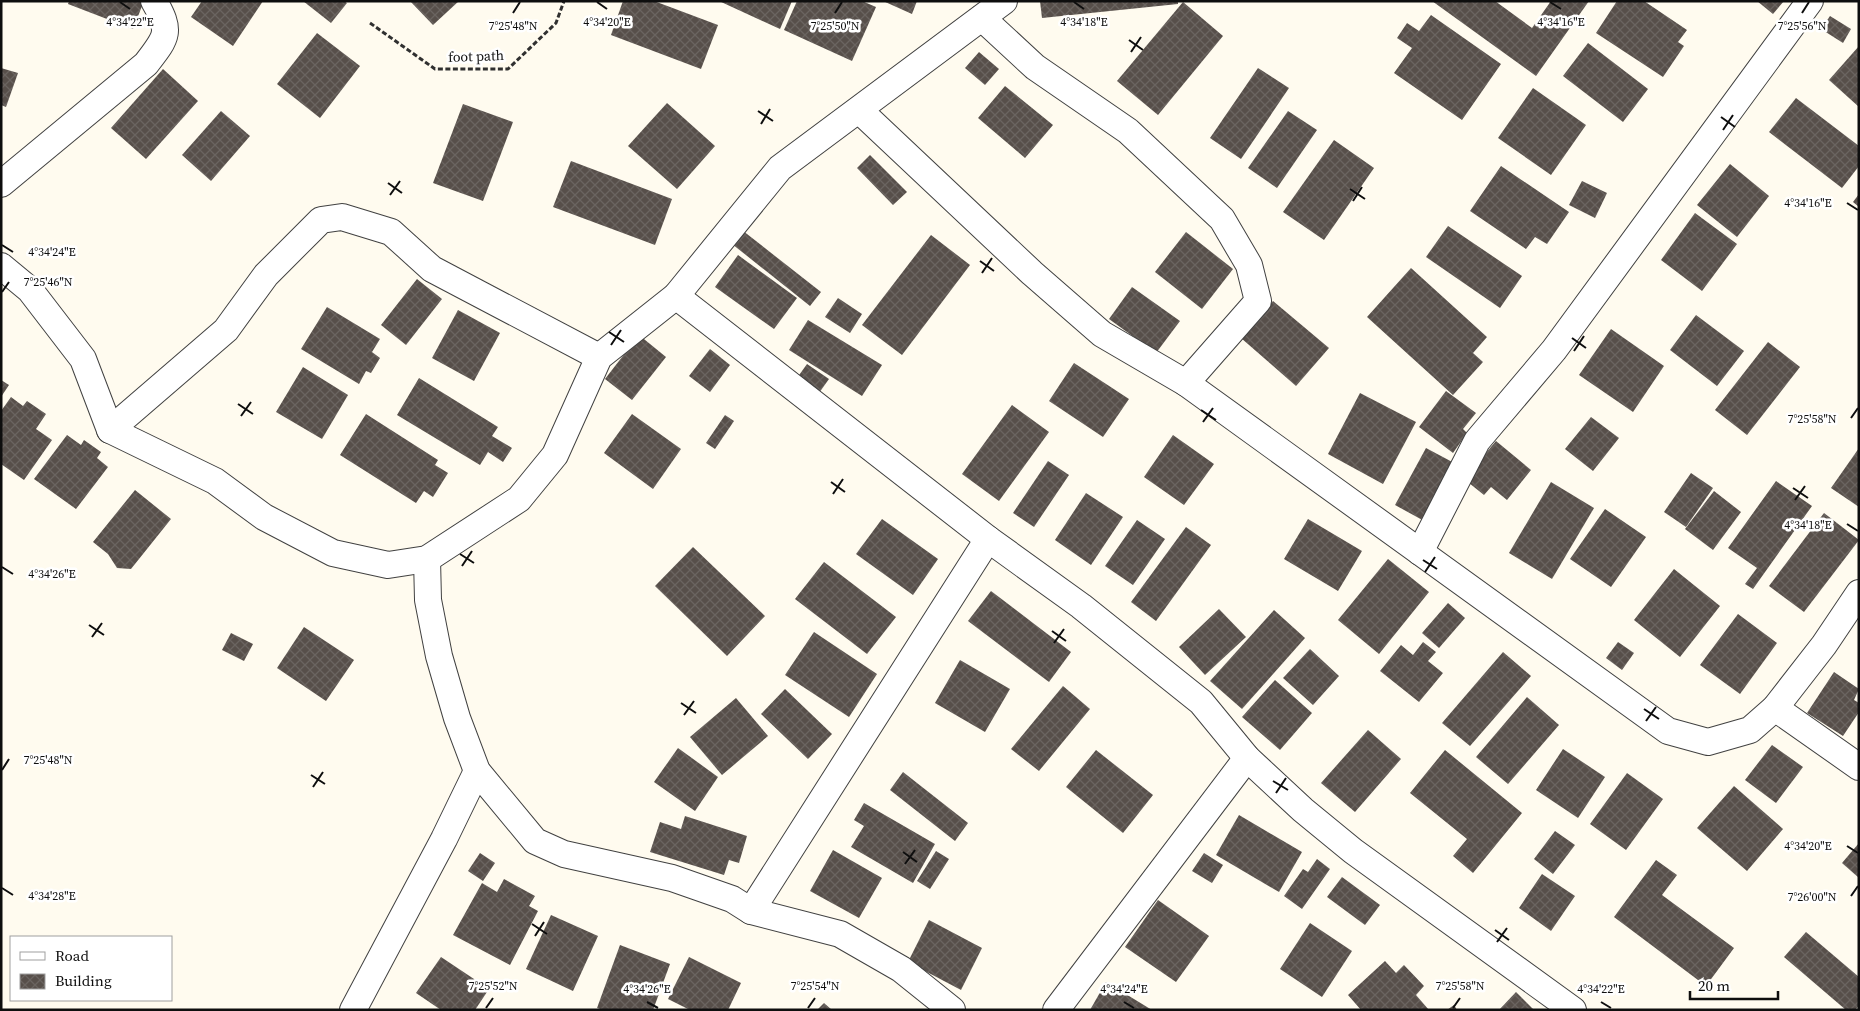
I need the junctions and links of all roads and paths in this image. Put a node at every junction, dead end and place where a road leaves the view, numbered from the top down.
1 (154, 1) edge
2 (564, 1) edge
3 (1004, 1) edge
4 (1810, 1) edge
5 (982, 18) junction
6 (370, 23) dead end
7 (859, 110) junction
8 (1, 184) edge
9 (1, 266) edge
10 (676, 296) junction
11 (599, 357) junction
12 (1186, 383) junction
13 (110, 430) junction
14 (988, 539) junction
15 (1420, 552) junction
16 (427, 559) junction
17 (1859, 594) edge
18 (1775, 708) junction
19 (1248, 758) junction
20 (1859, 767) edge
21 (477, 771) junction
22 (750, 911) junction
23 (353, 1010) edge
24 (952, 1010) edge
25 (1056, 1010) edge
26 (1573, 1010) edge

1 - 8 street
2 - 6 path, foot path
3 - 5 street
4 - 15 street
5 - 7 street
5 - 12 street
7 - 10 street
7 - 12 street
9 - 13 street
10 - 11 street
10 - 14 street
11 - 13 street
11 - 16 street
12 - 15 street
13 - 16 street
14 - 19 street
14 - 22 street
15 - 18 street
16 - 21 street
17 - 18 street
18 - 20 street
19 - 25 street
19 - 26 street
21 - 22 street
21 - 23 street
22 - 24 street

